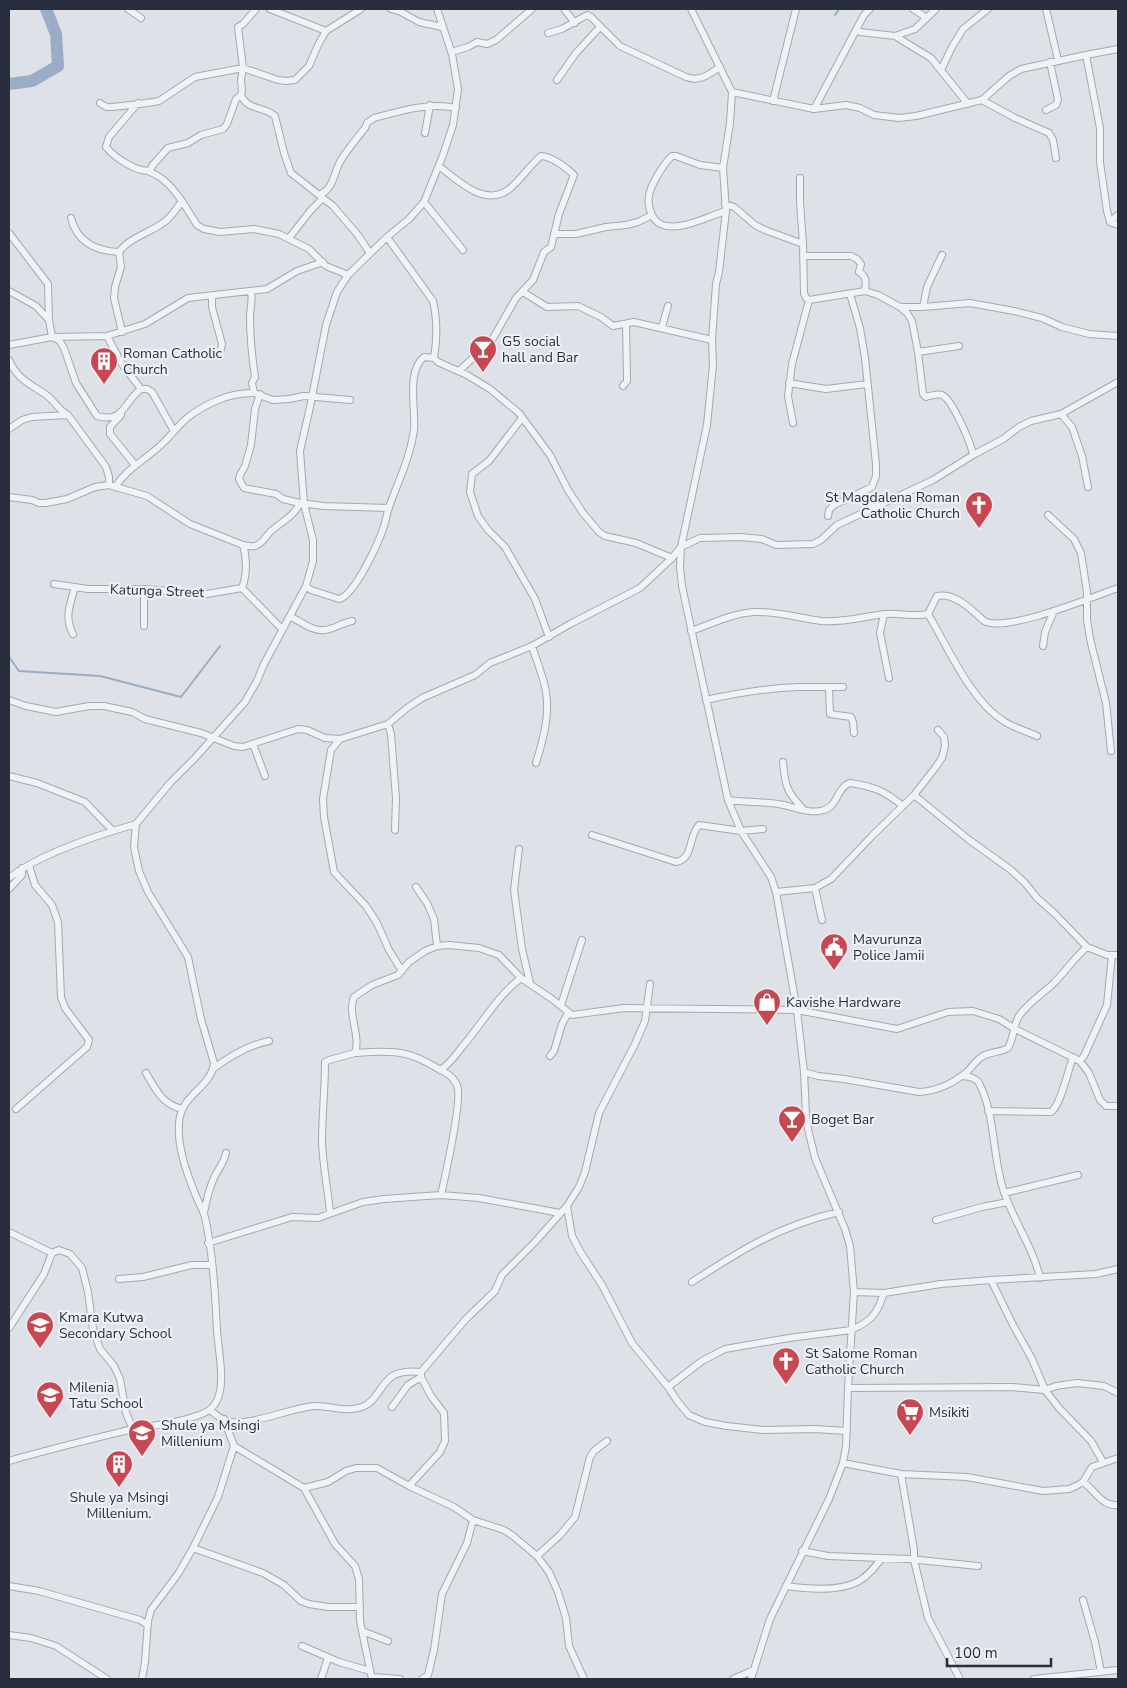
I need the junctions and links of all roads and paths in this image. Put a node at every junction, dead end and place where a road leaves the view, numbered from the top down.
1 (128, 9) edge
2 (256, 9) edge
3 (270, 9) edge
4 (361, 9) edge
5 (391, 9) edge
6 (437, 9) edge
7 (532, 9) edge
8 (564, 9) edge
9 (701, 9) edge
10 (796, 9) edge
11 (870, 9) edge
12 (913, 9) edge
13 (936, 9) edge
14 (988, 9) edge
15 (1046, 9) edge
16 (692, 11) edge
17 (142, 18) dead end
18 (927, 18) junction
19 (575, 23) junction
20 (600, 26) junction
21 (442, 27) junction
22 (326, 32) junction
23 (860, 32) dead end
24 (548, 33) dead end
25 (895, 36) junction
26 (1118, 49) edge
27 (451, 52) junction
28 (1086, 55) junction
29 (1058, 60) junction
30 (1050, 62) junction
31 (720, 67) junction
32 (243, 68) junction
33 (941, 70) junction
34 (557, 80) dead end
35 (732, 92) junction
36 (241, 95) junction
37 (982, 100) junction
38 (773, 101) junction
39 (100, 103) dead end
40 (138, 103) junction
41 (968, 104) junction
42 (430, 105) junction
43 (456, 108) junction
44 (814, 110) junction
45 (1046, 110) dead end
46 (424, 133) dead end
47 (1056, 158) dead end
48 (439, 166) junction
49 (723, 168) junction
50 (150, 171) junction
51 (800, 178) dead end
52 (321, 197) junction
53 (182, 201) junction
54 (424, 202) junction
55 (726, 208) junction
56 (652, 215) junction
57 (1118, 216) edge
58 (71, 218) dead end
59 (1110, 222) junction
60 (1118, 225) edge
61 (9, 233) edge
62 (555, 234) junction
63 (387, 237) junction
64 (289, 238) junction
65 (803, 244) junction
66 (463, 250) dead end
67 (119, 252) junction
68 (370, 253) junction
69 (942, 255) dead end
70 (803, 256) junction
71 (323, 262) junction
72 (348, 275) junction
73 (9, 292) edge
74 (251, 292) junction
75 (523, 292) junction
76 (865, 292) junction
77 (850, 294) junction
78 (212, 296) junction
79 (809, 300) junction
80 (668, 306) dead end
81 (900, 307) junction
82 (923, 307) junction
83 (48, 320) junction
84 (626, 324) junction
85 (662, 327) junction
86 (122, 332) junction
87 (107, 336) junction
88 (1118, 336) edge
89 (52, 337) junction
90 (712, 340) junction
91 (9, 345) edge
92 (959, 346) dead end
93 (918, 352) junction
94 (216, 356) dead end
95 (434, 358) junction
96 (9, 360) edge
97 (459, 371) junction
98 (1118, 382) edge
99 (789, 383) junction
100 (867, 384) junction
101 (623, 386) dead end
102 (141, 389) junction
103 (257, 394) junction
104 (311, 396) junction
105 (350, 400) dead end
106 (122, 412) junction
107 (1061, 414) junction
108 (68, 415) junction
109 (522, 418) junction
110 (793, 423) dead end
111 (9, 429) edge
112 (174, 431) junction
113 (973, 455) junction
114 (134, 465) junction
115 (112, 486) junction
116 (1088, 487) dead end
117 (859, 493) junction
118 (9, 498) edge
119 (302, 504) junction
120 (389, 508) junction
121 (875, 508) junction
122 (1048, 515) dead end
123 (828, 516) dead end
124 (243, 545) junction
125 (681, 547) junction
126 (672, 558) junction
127 (54, 584) dead end
128 (306, 586) junction
129 (75, 587) junction
130 (144, 588) junction
131 (242, 588) junction
132 (1118, 588) edge
133 (1088, 599) junction
134 (1054, 611) junction
135 (884, 614) junction
136 (928, 614) junction
137 (290, 617) junction
138 (352, 620) dead end
139 (144, 626) dead end
140 (282, 629) junction
141 (691, 630) junction
142 (73, 634) dead end
143 (550, 637) junction
144 (532, 646) junction
145 (1043, 646) dead end
146 (889, 678) dead end
147 (829, 687) junction
148 (842, 687) dead end
149 (9, 700) edge
150 (706, 700) junction
151 (388, 724) junction
152 (938, 730) dead end
153 (854, 733) dead end
154 (1037, 736) dead end
155 (322, 737) junction
156 (213, 738) junction
157 (340, 739) junction
158 (253, 744) junction
159 (331, 750) junction
160 (1111, 752) dead end
161 (536, 762) dead end
162 (783, 762) dead end
163 (9, 776) edge
164 (265, 776) dead end
165 (790, 795) junction
166 (914, 795) junction
167 (728, 800) junction
168 (780, 804) junction
169 (903, 806) junction
170 (805, 811) junction
171 (136, 824) junction
172 (763, 829) dead end
173 (396, 830) dead end
174 (113, 831) junction
175 (742, 831) junction
176 (592, 836) dead end
177 (519, 849) dead end
178 (25, 866) junction
179 (9, 878) edge
180 (416, 887) dead end
181 (9, 888) edge
182 (815, 888) junction
183 (776, 892) junction
184 (822, 920) dead end
185 (582, 940) dead end
186 (438, 946) junction
187 (1087, 947) junction
188 (1115, 955) edge
189 (402, 971) junction
190 (521, 978) junction
191 (530, 984) junction
192 (650, 984) dead end
193 (561, 1005) junction
194 (646, 1008) junction
195 (797, 1010) junction
196 (568, 1013) junction
197 (1015, 1028) junction
198 (269, 1041) dead end
199 (355, 1053) junction
200 (550, 1056) dead end
201 (1073, 1057) junction
202 (1080, 1061) junction
203 (213, 1069) junction
204 (440, 1070) junction
205 (804, 1072) junction
206 (146, 1074) dead end
207 (962, 1076) junction
208 (1118, 1106) edge
209 (182, 1108) junction
210 (16, 1109) dead end
211 (988, 1111) junction
212 (226, 1153) dead end
213 (1078, 1175) dead end
214 (1004, 1193) junction
215 (441, 1195) junction
216 (1008, 1202) junction
217 (566, 1206) junction
218 (839, 1212) junction
219 (330, 1213) junction
220 (560, 1213) junction
221 (204, 1215) junction
222 (936, 1220) dead end
223 (9, 1232) edge
224 (208, 1243) junction
225 (52, 1253) junction
226 (212, 1265) junction
227 (1118, 1269) edge
228 (1040, 1278) junction
229 (119, 1279) dead end
230 (991, 1280) junction
231 (692, 1282) dead end
232 (854, 1292) junction
233 (884, 1293) junction
234 (9, 1328) edge
235 (851, 1330) junction
236 (421, 1374) junction
237 (668, 1387) junction
238 (848, 1388) junction
239 (1045, 1390) junction
240 (1118, 1393) edge
241 (392, 1407) dead end
242 (210, 1410) junction
243 (224, 1420) junction
244 (133, 1429) junction
245 (847, 1431) junction
246 (607, 1441) dead end
247 (234, 1446) junction
248 (1118, 1458) edge
249 (9, 1461) edge
250 (1103, 1462) junction
251 (843, 1463) junction
252 (901, 1474) junction
253 (1083, 1482) junction
254 (409, 1486) junction
255 (304, 1488) junction
256 (1118, 1505) edge
257 (474, 1520) junction
258 (192, 1548) junction
259 (802, 1551) junction
260 (537, 1556) junction
261 (881, 1558) junction
262 (914, 1560) junction
263 (978, 1566) dead end
264 (9, 1586) edge
265 (786, 1586) junction
266 (1083, 1600) dead end
267 (360, 1607) junction
268 (148, 1625) junction
269 (362, 1631) junction
270 (9, 1634) edge
271 (388, 1641) dead end
272 (302, 1646) dead end
273 (328, 1658) junction
274 (754, 1670) junction
275 (1118, 1670) edge
276 (1101, 1672) junction
277 (371, 1676) edge
278 (107, 1679) edge
279 (142, 1679) edge
280 (321, 1679) edge
281 (400, 1679) edge
282 (422, 1679) edge
283 (584, 1679) edge
284 (734, 1679) edge
285 (751, 1679) edge
286 (960, 1679) edge
287 (1034, 1679) edge

1 - 17 street
2 - 32 street
3 - 22 street
4 - 22 street
5 - 21 street
6 - 21 street
7 - 27 street
8 - 19 street
9 - 16 street
10 - 38 street
11 - 44 street
12 - 18 street
13 - 18 street
14 - 33 street
15 - 29 street
16 - 31 street
18 - 25 street
19 - 20 street
19 - 24 street
20 - 31 street
20 - 34 street
21 - 27 street
22 - 32 street
23 - 25 street
25 - 33 street
26 - 28 street
27 - 43 street
28 - 29 street
28 - 59 street
29 - 30 street
30 - 37 street
30 - 45 street
31 - 35 street
32 - 36 street
32 - 40 street
33 - 41 street
35 - 38 street
35 - 49 street
36 - 50 street
36 - 52 street
37 - 41 street
37 - 47 street
38 - 44 street
39 - 40 street
40 - 50 street
41 - 44 street
42 - 43 street
42 - 46 street
42 - 52 street
43 - 48 street
48 - 54 street
48 - 62 street
49 - 55 street
49 - 56 street
50 - 53 street
51 - 65 street
52 - 64 street
52 - 68 street
53 - 64 street
53 - 67 street
54 - 63 street
54 - 66 street
55 - 56 street
55 - 65 street
55 - 90 street
56 - 62 street
57 - 59 street
58 - 67 street
59 - 60 street
61 - 83 street
62 - 75 street
63 - 68 street
63 - 95 street
64 - 71 street
65 - 70 street
67 - 86 street
68 - 72 street
69 - 82 street
70 - 76 street
70 - 79 street
71 - 72 street
71 - 74 street
72 - 104 street
73 - 83 street
74 - 78 street
74 - 103 street
75 - 84 street
75 - 97 street
76 - 77 street
76 - 81 street
77 - 79 street
77 - 100 street
78 - 86 street
78 - 94 street
79 - 99 street
80 - 85 street
81 - 82 street
81 - 93 street
82 - 88 street
83 - 89 street
84 - 85 street
84 - 101 street
85 - 90 street
86 - 87 street
87 - 89 street
87 - 102 street
89 - 91 street
89 - 106 street
90 - 125 street
92 - 93 street
93 - 113 street
95 - 97 street
95 - 120 street
96 - 108 street
97 - 109 street
98 - 107 street
99 - 100 street
99 - 110 street
100 - 117 street
102 - 106 street
102 - 112 street
103 - 104 street
103 - 112 street
103 - 119 street
104 - 105 street
104 - 119 street
106 - 114 street
107 - 113 street
107 - 116 street
108 - 111 street
108 - 115 street
109 - 126 street
109 - 143 street
112 - 114 street
113 - 121 street
114 - 115 street
115 - 118 street
115 - 124 street
117 - 121 street
117 - 123 street
119 - 120 street
119 - 124 street
119 - 128 street
120 - 128 street
121 - 125 street
122 - 133 street
124 - 131 street
125 - 126 street
125 - 141 street
126 - 143 street
127 - 129 street, Katunga Street
128 - 137 street
129 - 130 street, Katunga Street
129 - 142 street
130 - 131 street, Katunga Street
130 - 139 street
131 - 140 street
132 - 133 street
133 - 134 street
133 - 160 street
134 - 136 street
134 - 145 street
135 - 136 street
135 - 141 street
135 - 146 street
136 - 154 street
137 - 138 street
137 - 140 street
140 - 156 street
141 - 150 street
143 - 144 street
144 - 151 street
144 - 161 street
147 - 148 street
147 - 150 street
147 - 153 street
149 - 156 street
150 - 167 street
151 - 157 street
151 - 173 street
152 - 166 street
155 - 157 street
155 - 158 street
155 - 159 street
156 - 158 street
156 - 171 street
157 - 159 street
158 - 164 street
159 - 189 street
162 - 165 street
163 - 174 street
165 - 168 street
165 - 170 street
166 - 169 street
166 - 187 street
167 - 168 street
167 - 175 street
168 - 170 street
169 - 170 street
169 - 182 street
171 - 174 street
171 - 203 street
172 - 175 street
174 - 178 street
175 - 176 street
175 - 183 street
177 - 191 street
178 - 179 street
178 - 181 street
178 - 210 street
180 - 186 street
182 - 183 street
182 - 184 street
183 - 195 street
185 - 193 street
186 - 189 street
186 - 190 street
187 - 188 street
187 - 197 street
188 - 202 street
189 - 199 street
190 - 191 street
190 - 204 street
191 - 193 street
192 - 194 street
193 - 196 street
194 - 195 street
194 - 196 street
194 - 217 street
195 - 197 street
195 - 205 street
196 - 200 street
197 - 201 street
197 - 207 street
198 - 203 street
199 - 204 street
199 - 219 street
201 - 202 street
201 - 211 street
202 - 208 street
203 - 209 street
204 - 215 street
205 - 207 street
205 - 218 street
206 - 209 street
207 - 211 street
209 - 221 street
211 - 214 street
212 - 221 street
213 - 214 street
214 - 216 street
215 - 219 street
215 - 220 street
216 - 222 street
216 - 228 street
217 - 220 street
217 - 237 street
218 - 231 street
218 - 232 street
219 - 224 street
220 - 236 street
221 - 224 street
223 - 225 street
224 - 226 street
225 - 234 street
225 - 244 street
226 - 229 street
226 - 242 street
227 - 228 street
228 - 230 street
230 - 233 street
230 - 239 street
232 - 233 street
232 - 235 street
233 - 235 street
235 - 237 street
235 - 238 street
236 - 241 street
236 - 243 street
236 - 254 street
237 - 245 street
238 - 239 street
238 - 245 street
239 - 240 street
239 - 250 street
242 - 243 street
242 - 244 street
243 - 247 street
244 - 249 street
245 - 251 street
246 - 260 street
247 - 255 street
247 - 258 street
248 - 250 street
250 - 253 street
251 - 252 street
251 - 259 street
252 - 253 street
252 - 262 street
253 - 256 street
254 - 255 street
254 - 257 street
255 - 267 street
257 - 260 street
257 - 282 street
258 - 267 street
258 - 268 street
259 - 261 street
259 - 265 street
260 - 283 street
261 - 262 street
261 - 265 street
262 - 263 street
262 - 286 street
264 - 268 street
265 - 274 street
266 - 276 street
267 - 269 street
268 - 279 street
269 - 271 street
269 - 277 street
270 - 278 street
272 - 273 street
273 - 277 street
273 - 280 street
274 - 284 street
274 - 285 street
275 - 276 street
276 - 287 street
277 - 281 street

